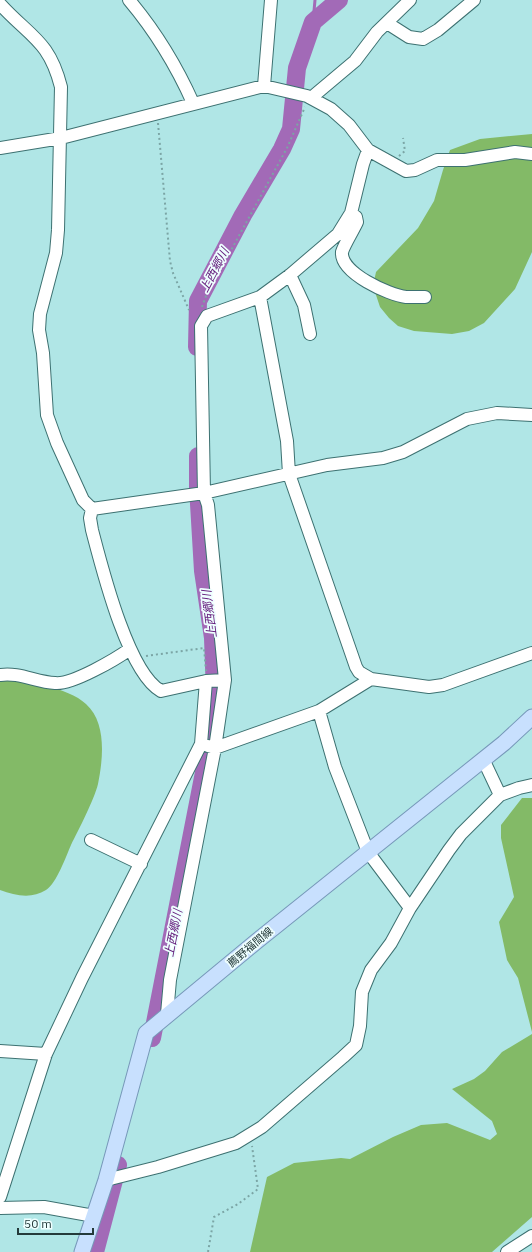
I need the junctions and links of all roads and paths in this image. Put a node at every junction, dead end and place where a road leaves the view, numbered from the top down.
1 (129, 0) edge
2 (271, 0) edge
3 (410, 0) edge
4 (474, 0) edge
5 (0, 4) edge
6 (387, 23) junction
7 (264, 86) junction
8 (309, 97) junction
9 (193, 103) junction
10 (154, 113) junction
11 (61, 138) junction
12 (403, 138) dead end
13 (0, 148) edge
14 (368, 150) junction
15 (532, 154) edge
16 (389, 162) junction
17 (351, 213) junction
18 (290, 275) junction
19 (260, 297) junction
20 (425, 297) dead end
21 (189, 310) dead end
22 (201, 326) junction
23 (310, 334) dead end
24 (532, 415) edge
25 (290, 474) junction
26 (204, 493) junction
27 (92, 509) junction
28 (133, 653) junction
29 (532, 653) edge
30 (0, 675) edge
31 (371, 679) junction
32 (215, 681) junction
33 (319, 712) junction
34 (532, 717) edge
35 (209, 746) junction
36 (483, 759) junction
37 (532, 785) edge
38 (500, 795) junction
39 (91, 840) dead end
40 (368, 852) junction
41 (141, 864) junction
42 (410, 908) junction
43 (159, 1020) junction
44 (0, 1051) edge
45 (46, 1054) junction
46 (251, 1134) junction
47 (111, 1179) junction
48 (0, 1198) edge
49 (0, 1208) edge
50 (94, 1216) junction
51 (532, 1236) edge
52 (82, 1252) edge
53 (208, 1252) edge
54 (507, 1252) edge

1 - 9 street
2 - 7 street
3 - 6 street
4 - 6 street
5 - 11 street
6 - 8 street
7 - 8 street
7 - 9 street
8 - 14 street
8 - 22 path
9 - 10 street
10 - 11 street
10 - 21 path
11 - 13 street
11 - 27 street
12 - 16 path
14 - 16 street
14 - 17 street
15 - 16 street
17 - 18 street
17 - 20 street
18 - 19 street
18 - 23 street
19 - 22 street
19 - 25 street
22 - 26 street
24 - 25 street
25 - 26 street
25 - 31 street
26 - 27 street
26 - 32 street
27 - 28 street
28 - 30 street
28 - 32 street
28 - 32 path
29 - 31 street
31 - 33 street
32 - 35 street
32 - 35 street
33 - 35 street
33 - 40 street
34 - 36 main road, 薦野福間線
35 - 41 street
35 - 43 street
36 - 38 street
36 - 40 main road, 薦野福間線
37 - 38 street
38 - 42 street
39 - 41 street
40 - 42 street
40 - 43 main road, 薦野福間線
41 - 45 street
42 - 46 street
43 - 47 main road, 薦野福間線
44 - 45 street
45 - 48 street
46 - 47 street
46 - 53 path
47 - 50 main road, 薦野福間線
49 - 50 street
50 - 52 main road, 薦野福間線
51 - 54 street

